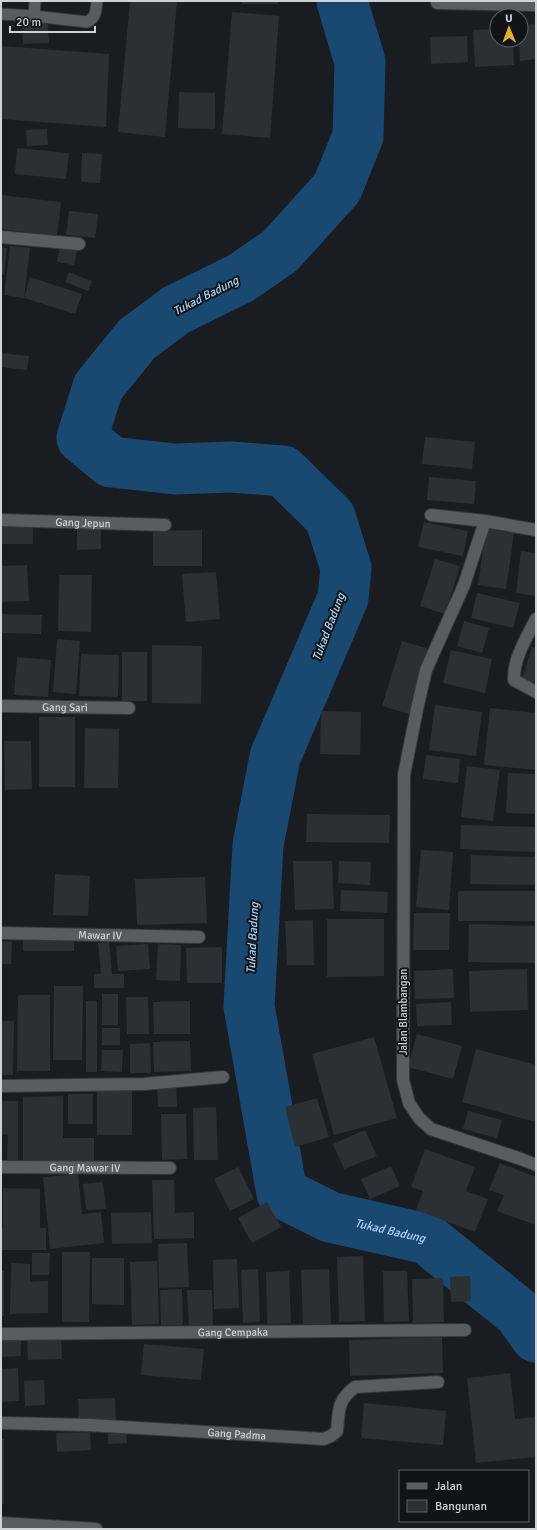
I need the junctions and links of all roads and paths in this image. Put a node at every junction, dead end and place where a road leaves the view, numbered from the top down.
1 (35, 1) edge
2 (97, 1) edge
3 (436, 3) dead end
4 (536, 5) edge
5 (1, 14) edge
6 (34, 16) junction
7 (1, 237) edge
8 (79, 244) dead end
9 (430, 515) dead end
10 (1, 520) edge
11 (485, 521) junction
12 (165, 525) dead end
13 (536, 530) edge
14 (536, 619) edge
15 (536, 692) edge
16 (1, 706) edge
17 (129, 708) dead end
18 (1, 933) edge
19 (198, 938) dead end
20 (223, 1077) dead end
21 (1, 1086) edge
22 (536, 1165) edge
23 (1, 1167) edge
24 (170, 1168) dead end
25 (465, 1330) dead end
26 (1, 1334) edge
27 (438, 1382) dead end
28 (1, 1423) edge
29 (1, 1523) edge
30 (96, 1529) edge

1 - 6 lane
2 - 6 lane
3 - 4 street
5 - 6 lane
7 - 8 street
9 - 11 street
10 - 12 street, Gang Jepun
11 - 13 street
11 - 22 street, Jalan Blambangan
14 - 15 street
16 - 17 street, Gang Sari
18 - 19 street, Mawar IV
20 - 21 street
23 - 24 street, Gang Mawar IV
25 - 26 street, Gang Cempaka
27 - 28 street, Gang Padma
29 - 30 street

